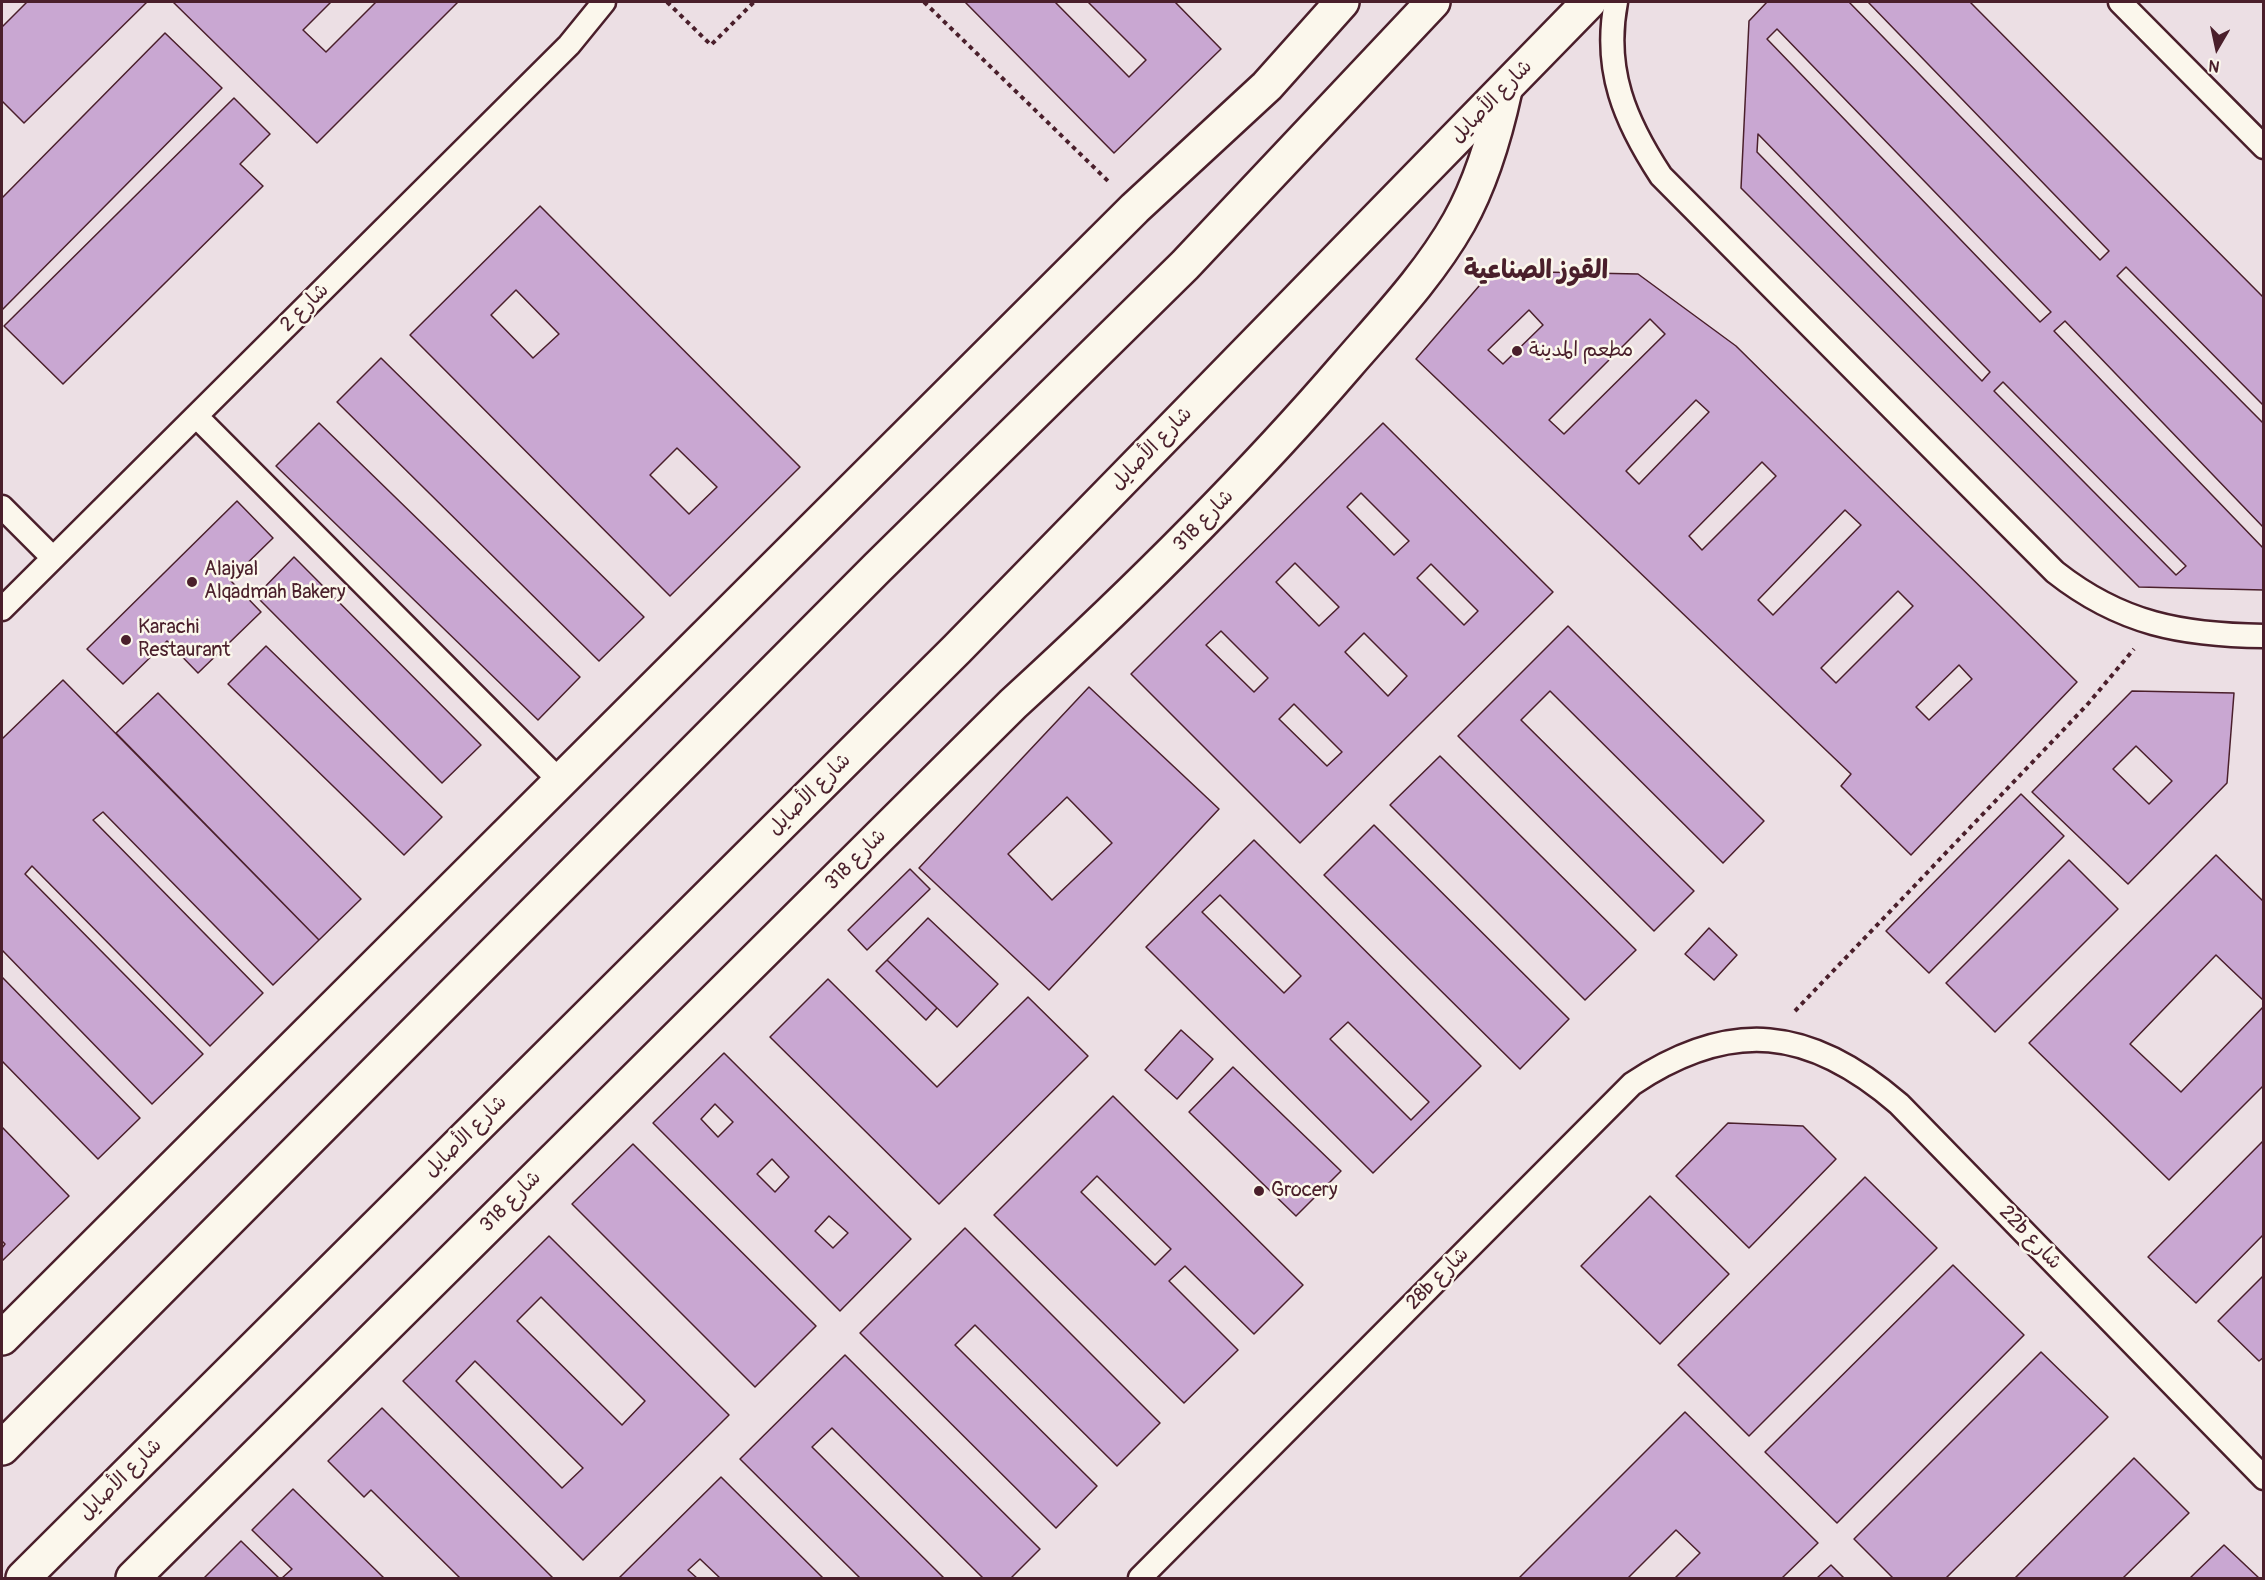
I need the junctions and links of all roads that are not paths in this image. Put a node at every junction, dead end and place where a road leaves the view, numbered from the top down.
1 (604, 2) edge
2 (1433, 2) edge
3 (1589, 2) edge
4 (1616, 2) edge
5 (2120, 2) edge
6 (1338, 4) edge
7 (1505, 90) junction
8 (2264, 147) edge
9 (196, 416) junction
10 (2, 507) edge
11 (53, 558) junction
12 (2, 609) edge
13 (2264, 636) edge
14 (561, 782) junction
15 (1769, 1038) joint
16 (2, 1338) edge
17 (46, 1404) junction
18 (2, 1419) edge
19 (2, 1448) edge
20 (2264, 1478) edge
21 (23, 1578) edge
22 (133, 1578) edge
23 (1140, 1578) edge

1 - 9 lane, شارع 2
2 - 17 main road
3 - 7 main road, شارع الأصايل
4 - 13 lane
5 - 8 lane
6 - 14 main road
7 - 21 main road, شارع الأصايل
7 - 22 main road, شارع 318
9 - 11 lane, شارع 2
9 - 14 lane
10 - 11 lane
11 - 12 lane, شارع 2
14 - 16 main road
15 - 20 lane, 22b شارع
15 - 23 lane, 28b شارع
17 - 18 main road
17 - 19 main road

